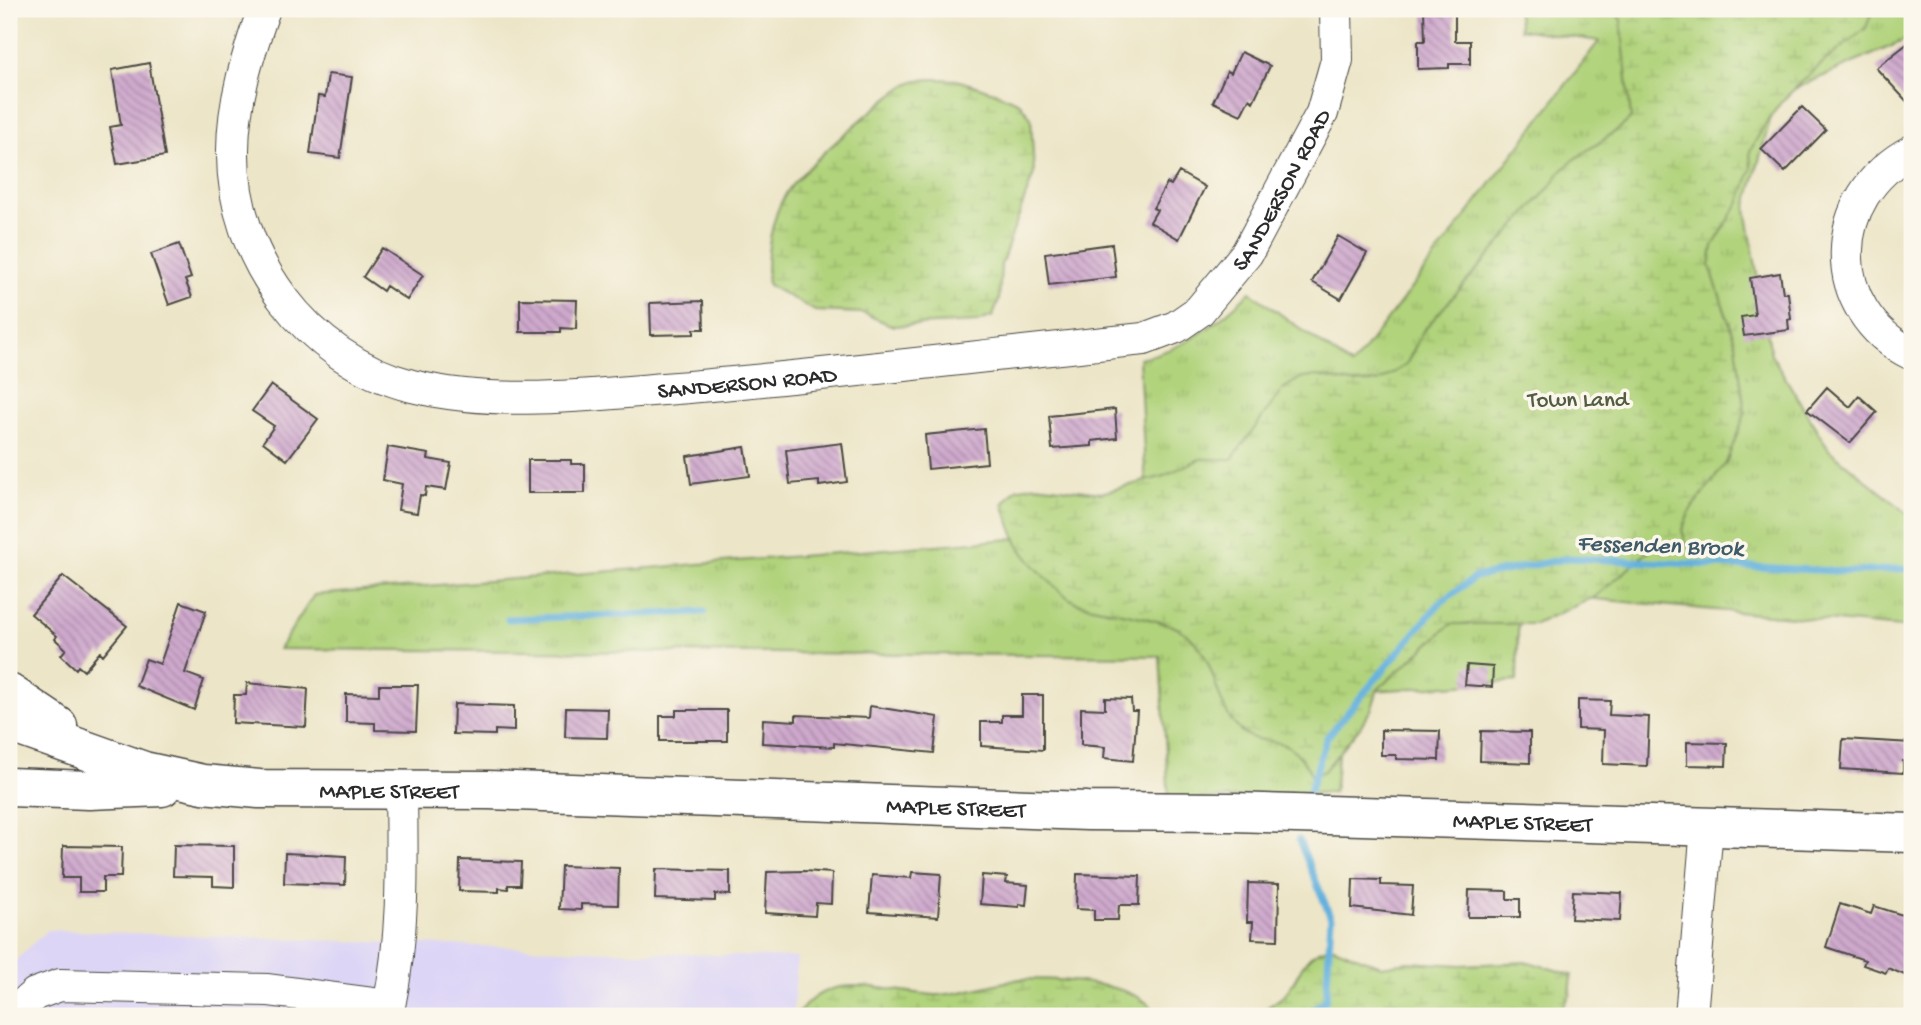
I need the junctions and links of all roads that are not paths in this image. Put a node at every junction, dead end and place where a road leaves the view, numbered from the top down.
1 (264, 9) edge
2 (1335, 9) edge
3 (1912, 151) edge
4 (1912, 354) edge
5 (9, 693) edge
6 (9, 723) edge
7 (144, 771) junction
8 (203, 784) junction
9 (9, 788) edge
10 (401, 791) junction
11 (1707, 827) junction
12 (1912, 833) edge
13 (10, 1016) edge
14 (1691, 1016) edge

1 - 2 street, SANDERSON ROAD
3 - 4 street
5 - 7 main road
6 - 7 main road, MAPLE STREET
7 - 8 main road, MAPLE STREET
8 - 9 main road
8 - 10 main road, MAPLE STREET
10 - 11 main road, MAPLE STREET
10 - 13 street
11 - 12 main road, MAPLE STREET
11 - 14 street

